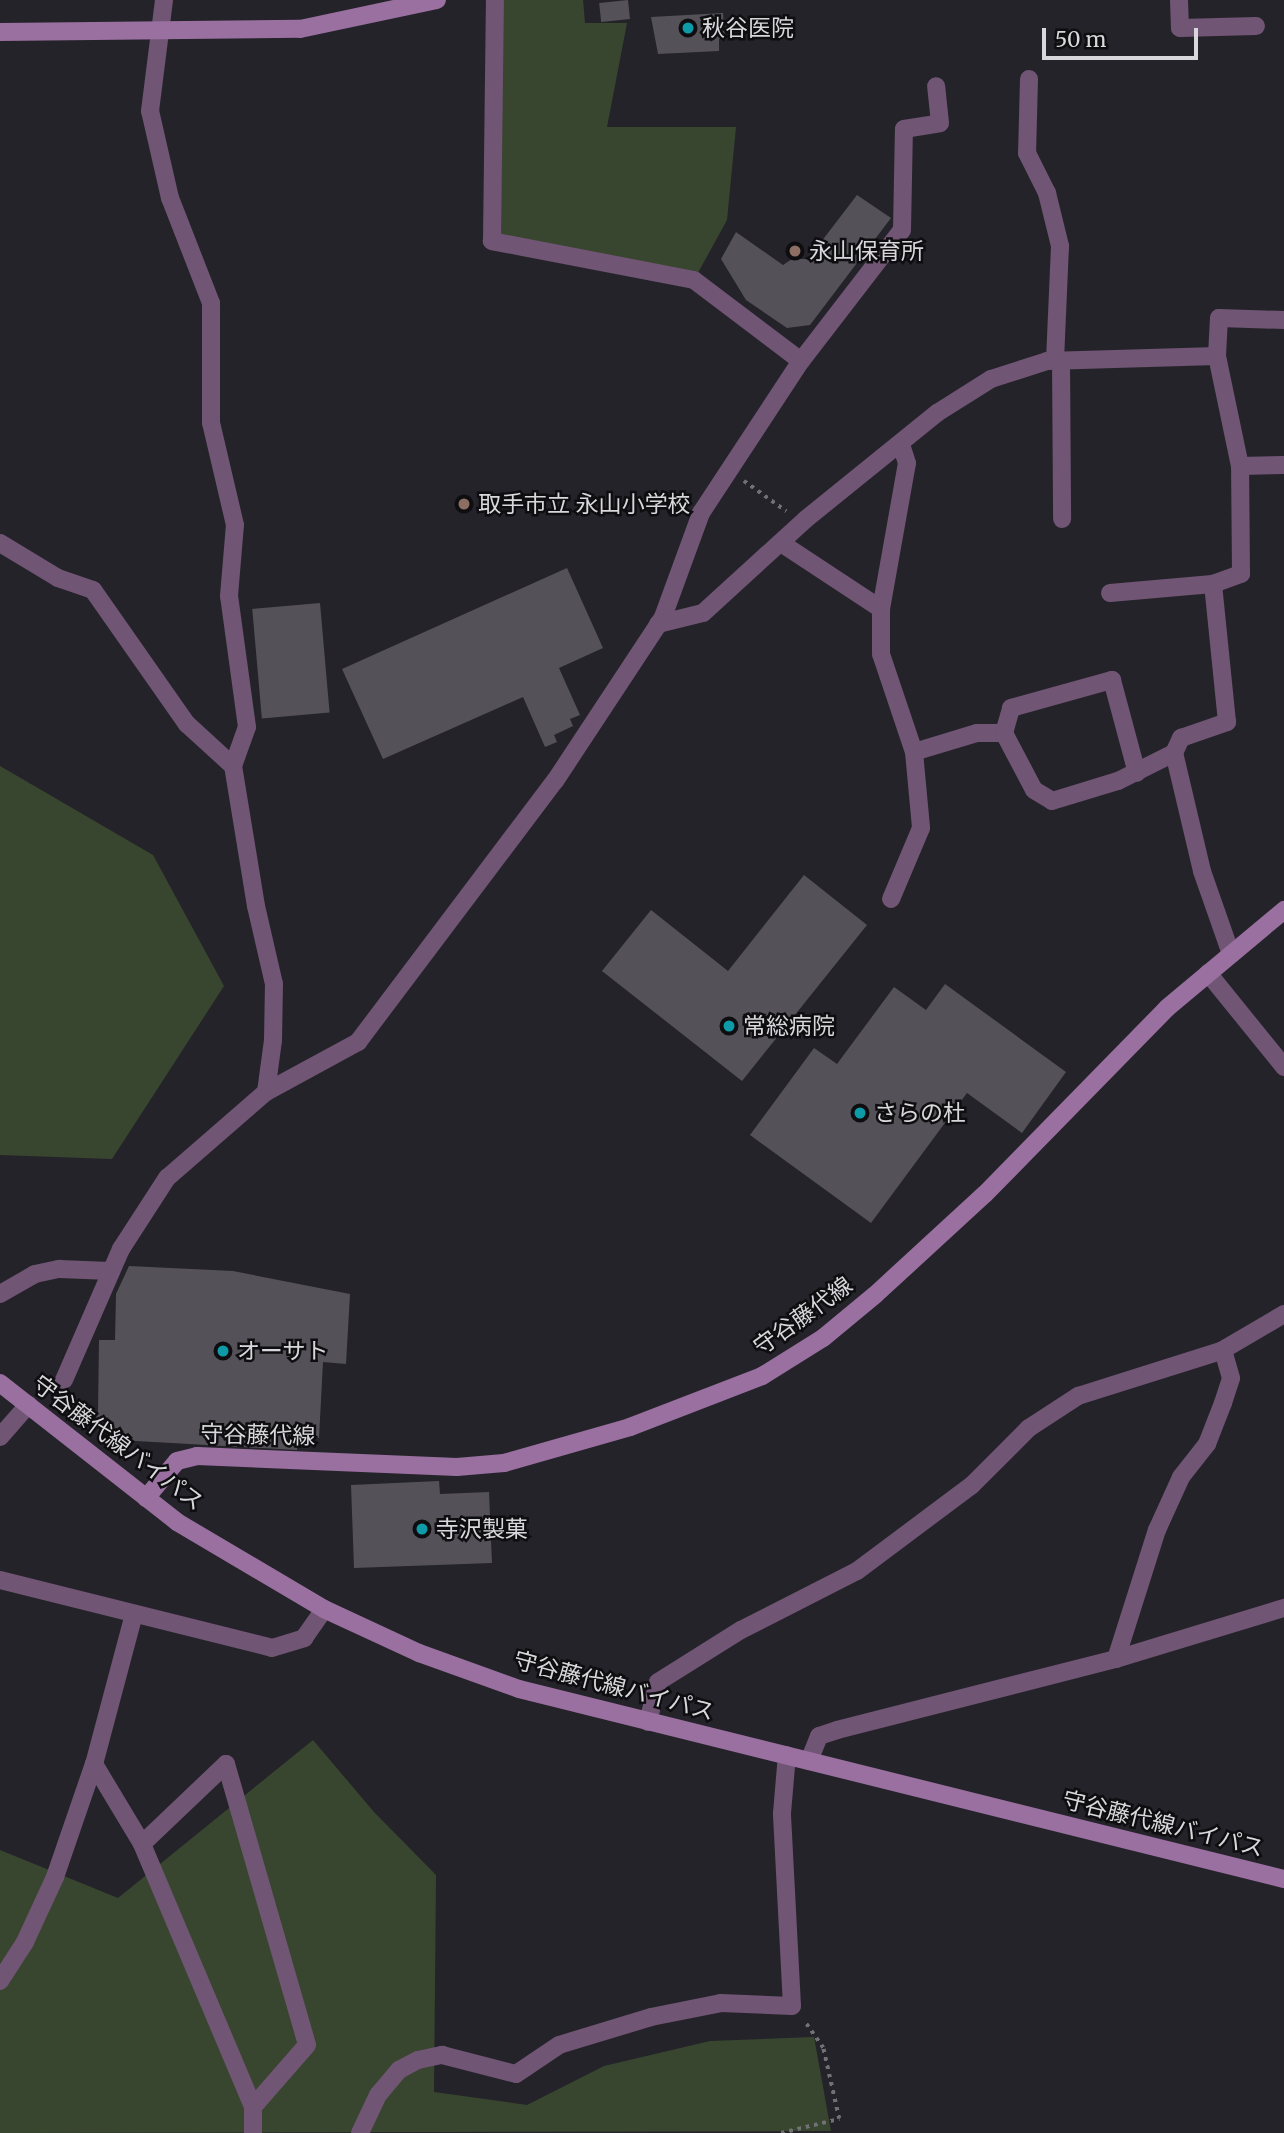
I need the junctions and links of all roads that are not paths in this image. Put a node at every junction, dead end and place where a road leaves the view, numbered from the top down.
1 (164, 0) edge
2 (437, 0) edge
3 (495, 0) edge
4 (1180, 0) edge
5 (1256, 26) dead end
6 (163, 30) junction
7 (0, 32) edge
8 (1029, 79) dead end
9 (936, 86) dead end
10 (1284, 320) edge
11 (1217, 356) junction
12 (801, 361) junction
13 (1058, 361) junction
14 (901, 444) junction
15 (1284, 465) edge
16 (1240, 466) junction
17 (1062, 519) dead end
18 (781, 542) junction
19 (0, 543) edge
20 (1213, 583) junction
21 (1110, 593) dead end
22 (881, 609) junction
23 (658, 624) junction
24 (1003, 733) junction
25 (914, 752) junction
26 (1174, 753) junction
27 (233, 766) junction
28 (1137, 773) junction
29 (891, 900) dead end
30 (1284, 910) edge
31 (1231, 954) junction
32 (1208, 973) junction
33 (1284, 1067) edge
34 (266, 1092) junction
35 (111, 1271) junction
36 (0, 1294) edge
37 (1284, 1314) edge
38 (1223, 1350) junction
39 (64, 1380) dead end
40 (0, 1383) edge
41 (28, 1405) junction
42 (0, 1437) edge
43 (146, 1498) junction
44 (0, 1580) edge
45 (1284, 1608) edge
46 (324, 1609) junction
47 (134, 1614) junction
48 (1116, 1659) junction
49 (648, 1722) junction
50 (787, 1755) junction
51 (809, 1761) junction
52 (94, 1764) junction
53 (142, 1844) junction
54 (1284, 1879) edge
55 (0, 1981) edge
56 (253, 2107) junction
57 (253, 2133) edge
58 (360, 2133) edge

1 - 6 street
2 - 6 main road
3 - 12 street
4 - 5 street
6 - 7 main road
6 - 27 street
8 - 13 street
9 - 12 street
10 - 11 street
11 - 13 street
11 - 16 street
12 - 23 street
13 - 14 street
13 - 17 street
14 - 18 street
14 - 22 street
15 - 16 street
16 - 20 street
18 - 22 street
18 - 23 street
19 - 27 street
20 - 21 street
20 - 26 street
22 - 25 street
23 - 34 street
24 - 25 street
24 - 28 street
24 - 28 street
25 - 29 street
26 - 28 street
26 - 31 street
27 - 34 street
30 - 31 main road, 守谷藤代線
31 - 32 main road, 守谷藤代線
32 - 33 street
32 - 43 main road, 守谷藤代線
34 - 35 street
35 - 36 street
35 - 39 street
37 - 38 street
38 - 48 street
38 - 49 street
40 - 41 main road, 守谷藤代線バイパス
41 - 42 street
41 - 43 main road, 守谷藤代線バイパス
43 - 46 main road, 守谷藤代線バイパス
44 - 47 street
45 - 48 street
46 - 47 street
46 - 49 main road, 守谷藤代線バイパス
47 - 52 street
48 - 51 street
49 - 50 main road, 守谷藤代線バイパス
50 - 51 main road, 守谷藤代線バイパス
50 - 58 street
51 - 54 main road, 守谷藤代線バイパス
52 - 53 street
52 - 55 street
53 - 56 street
53 - 56 street
56 - 57 street

